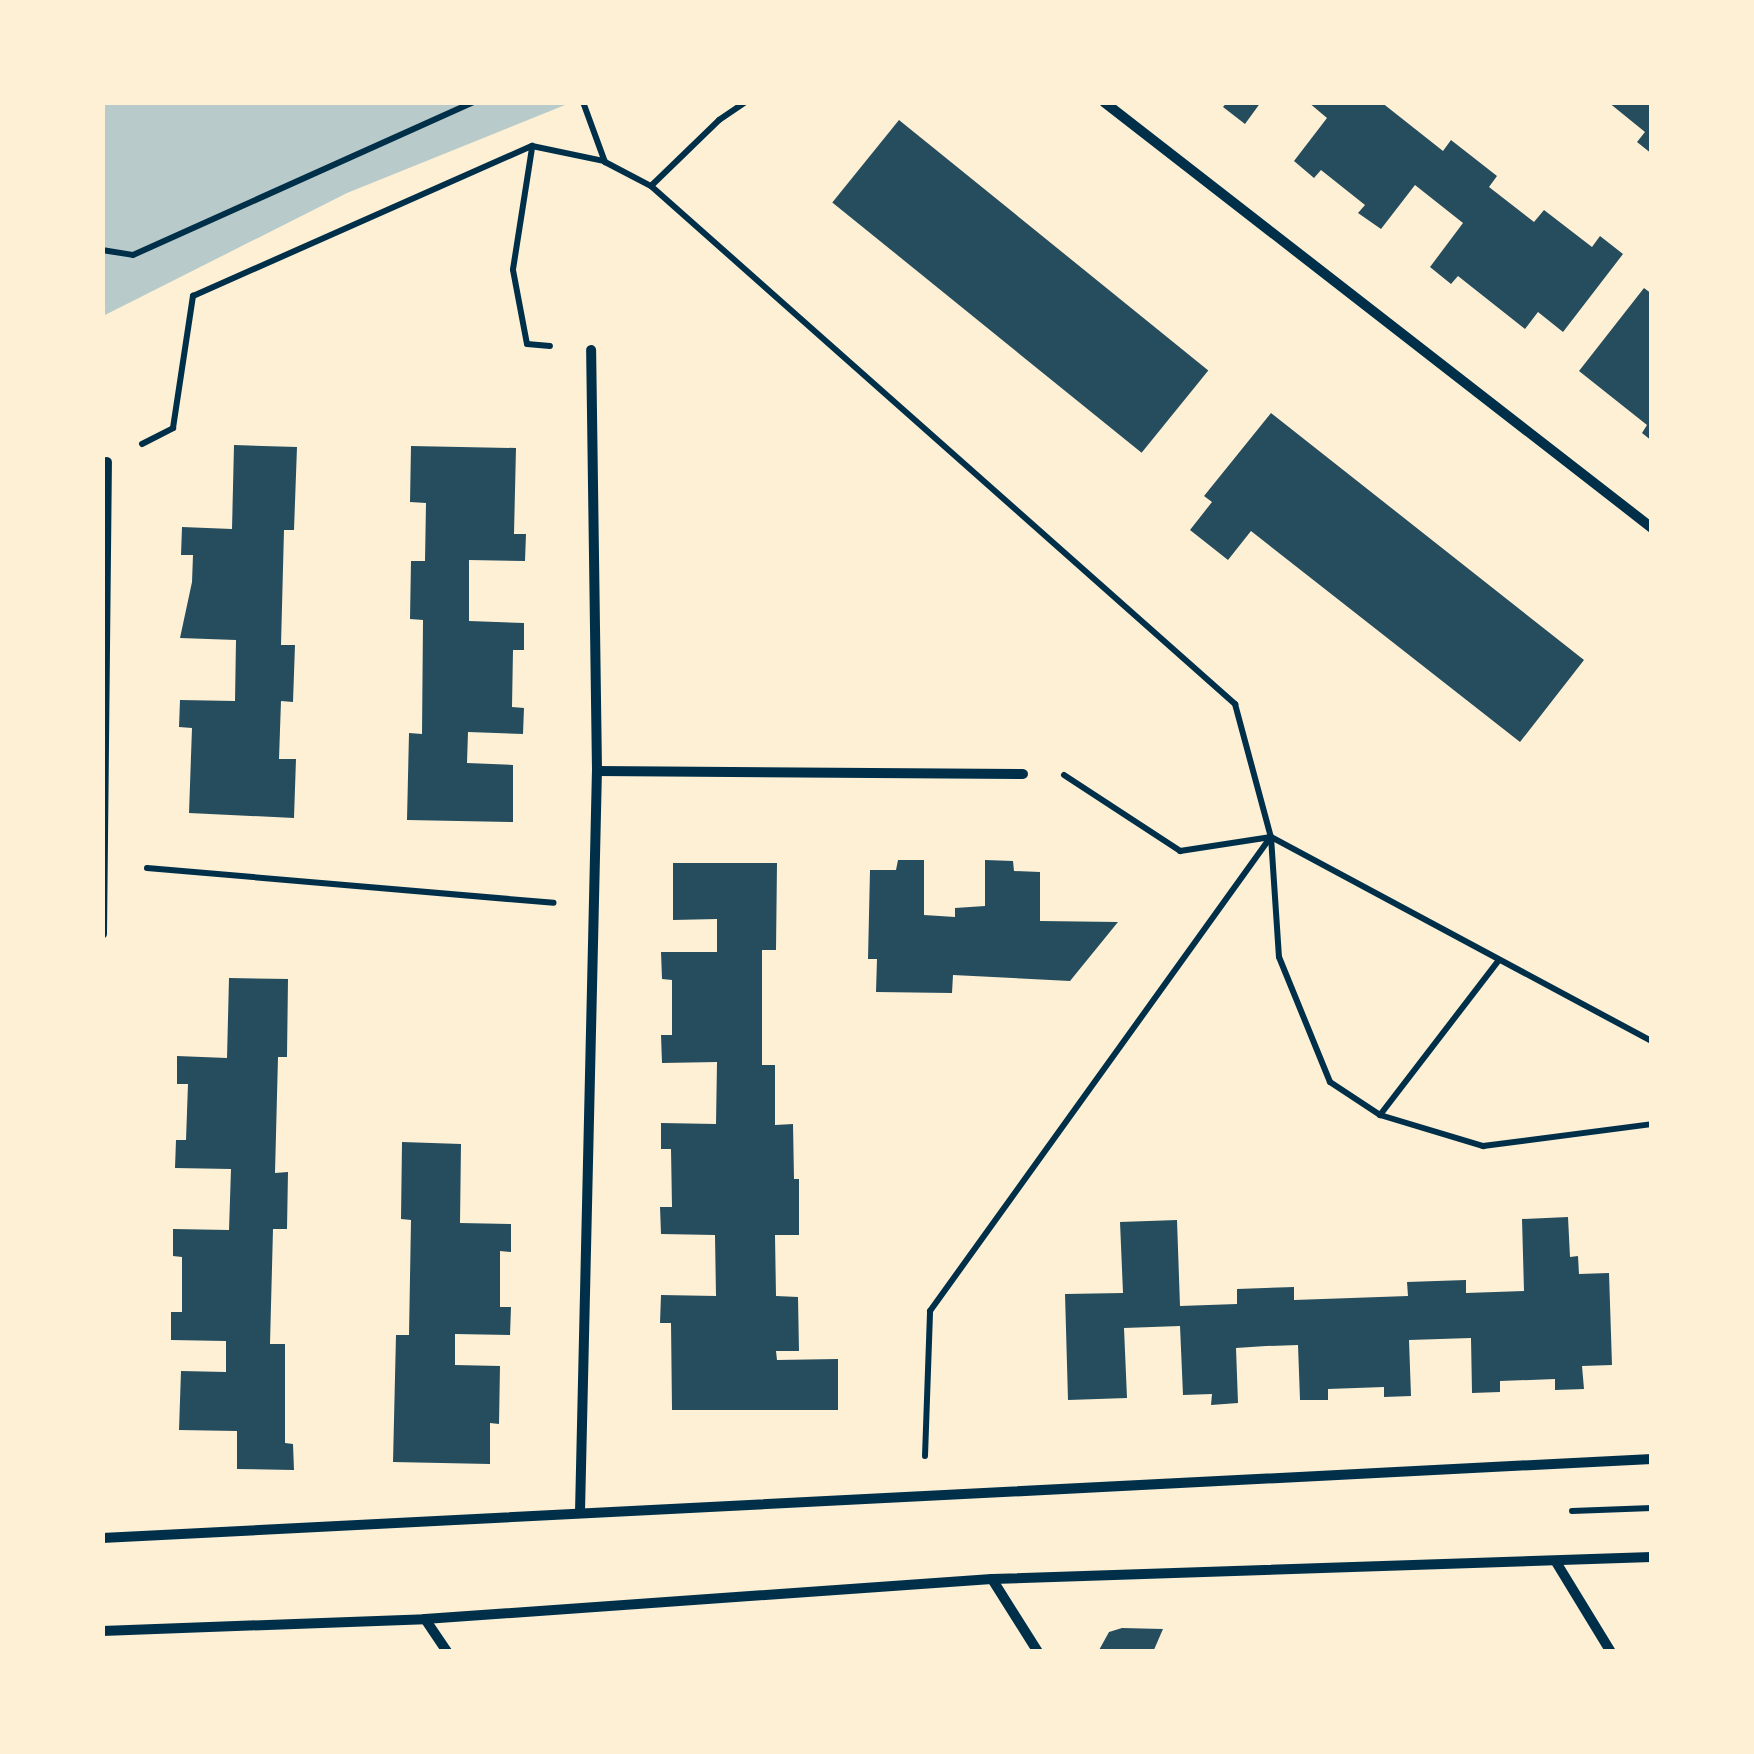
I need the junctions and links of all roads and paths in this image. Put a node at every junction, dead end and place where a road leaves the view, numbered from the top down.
1 (474, 102) edge
2 (582, 102) edge
3 (746, 102) edge
4 (1104, 102) edge
5 (532, 146) junction
6 (605, 162) junction
7 (651, 186) junction
8 (102, 250) edge
9 (590, 350) joint
10 (107, 462) joint
11 (1652, 528) edge
12 (597, 771) junction
13 (1022, 774) joint
14 (1271, 837) junction
15 (103, 864) edge
16 (594, 906) junction
17 (102, 934) edge
18 (1498, 961) junction
19 (1652, 1041) edge
20 (1380, 1115) junction
21 (1652, 1124) edge
22 (1652, 1459) edge
23 (924, 1496) junction
24 (580, 1512) junction
25 (102, 1538) edge
26 (1652, 1556) edge
27 (1556, 1562) junction
28 (992, 1579) junction
29 (425, 1618) junction
30 (102, 1631) edge
31 (446, 1652) edge
32 (1038, 1652) edge
33 (1610, 1652) edge

1 - 8 path
2 - 6 path
3 - 7 path
4 - 11 street
5 - 6 path
5 - 9 path
5 - 10 path
6 - 7 path
7 - 14 path
9 - 12 street
10 - 15 street
12 - 13 street
12 - 16 street
13 - 14 path
14 - 18 path
14 - 20 path
14 - 23 path
15 - 16 path
15 - 17 street
16 - 24 street
18 - 19 path
18 - 20 path
20 - 21 path
22 - 23 street
23 - 24 street
24 - 25 street
26 - 27 street
27 - 28 street
27 - 33 street
28 - 29 street
28 - 32 street
29 - 30 street
29 - 31 street

